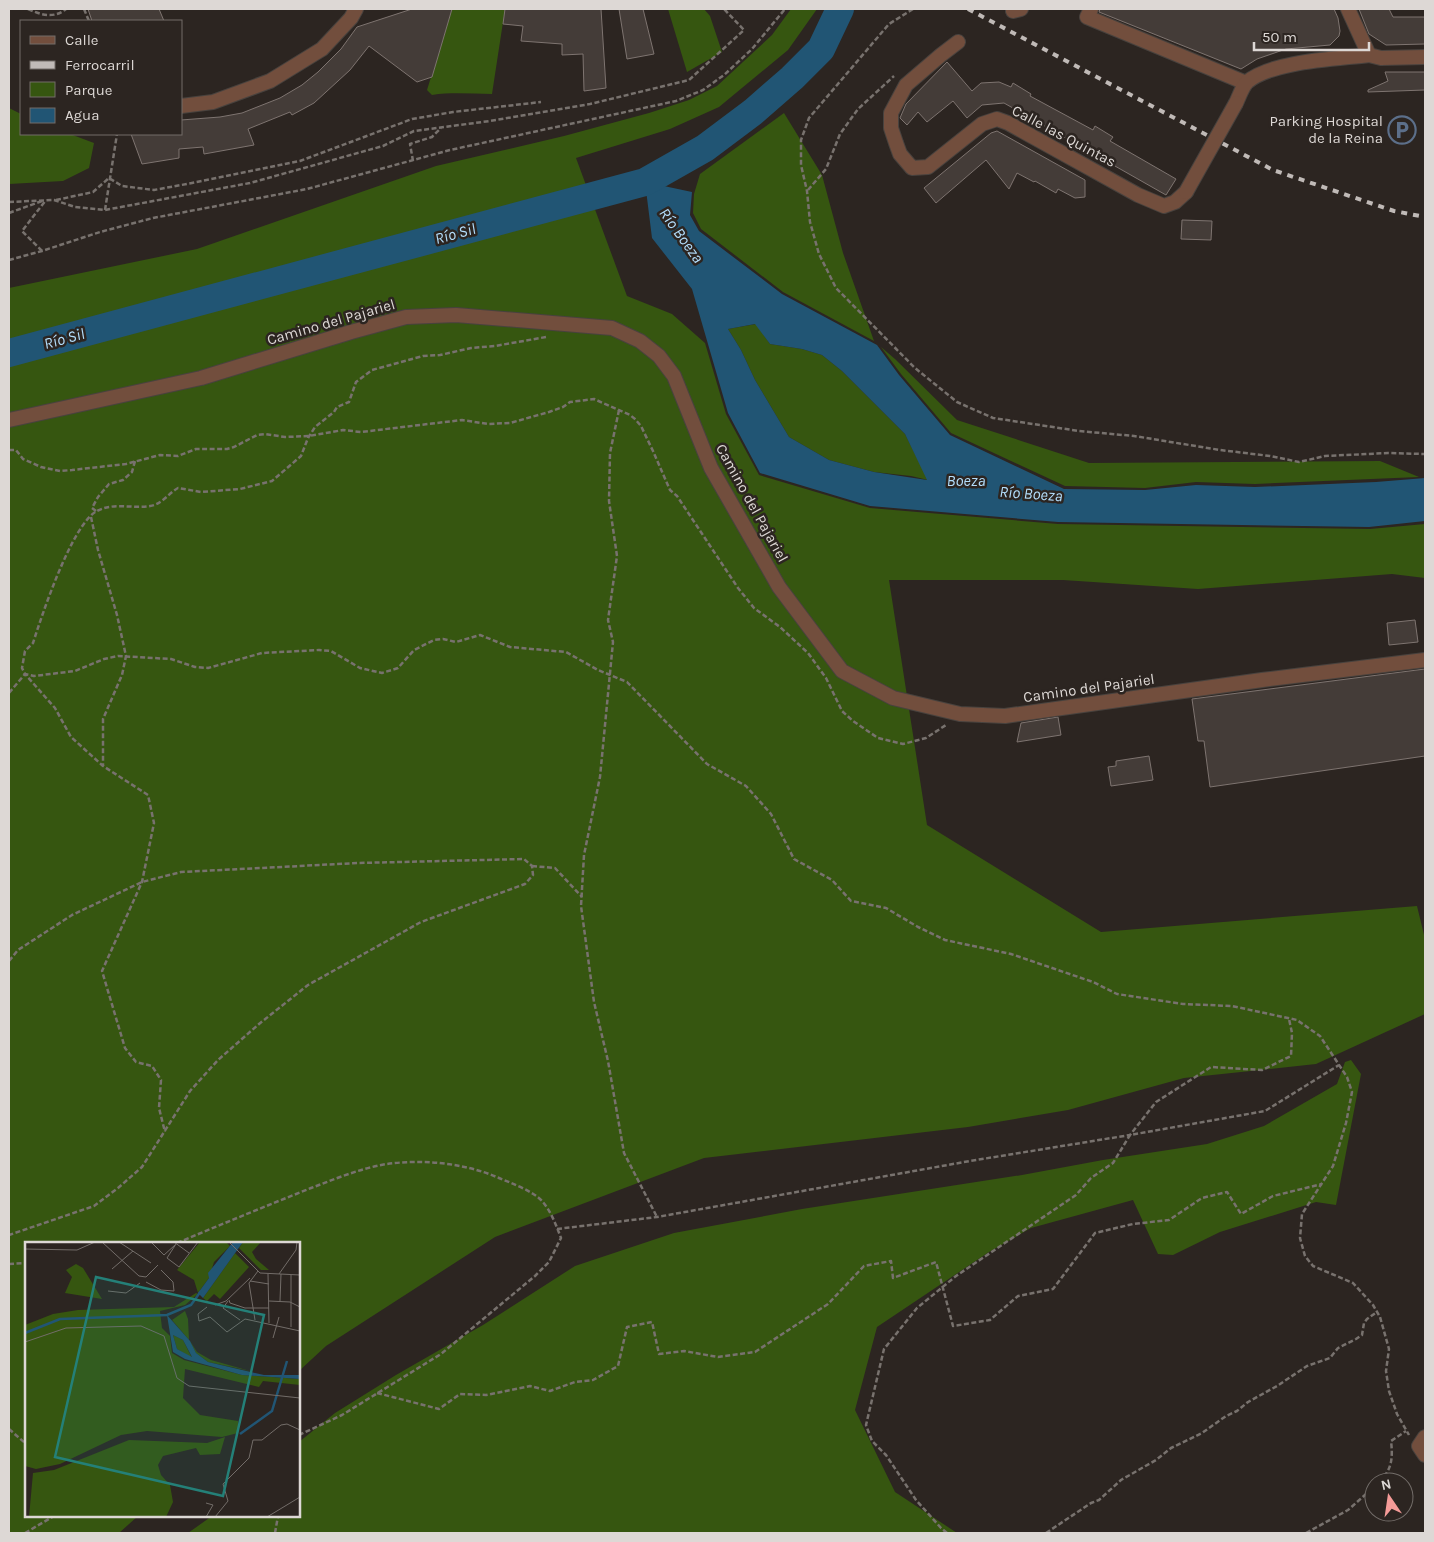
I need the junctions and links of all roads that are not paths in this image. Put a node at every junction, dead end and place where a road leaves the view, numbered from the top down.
1 (356, 9) edge
2 (1091, 9) edge
3 (1348, 9) edge
4 (958, 42) dead end
5 (1368, 55) junction
6 (1425, 57) edge
7 (1246, 83) junction
8 (182, 106) edge
9 (9, 420) edge
10 (1425, 660) edge

1 - 8 street
2 - 7 street
3 - 5 street
4 - 7 street, Calle las Quintas, bridge
5 - 6 street
5 - 7 street
9 - 10 street, Camino del Pajariel

